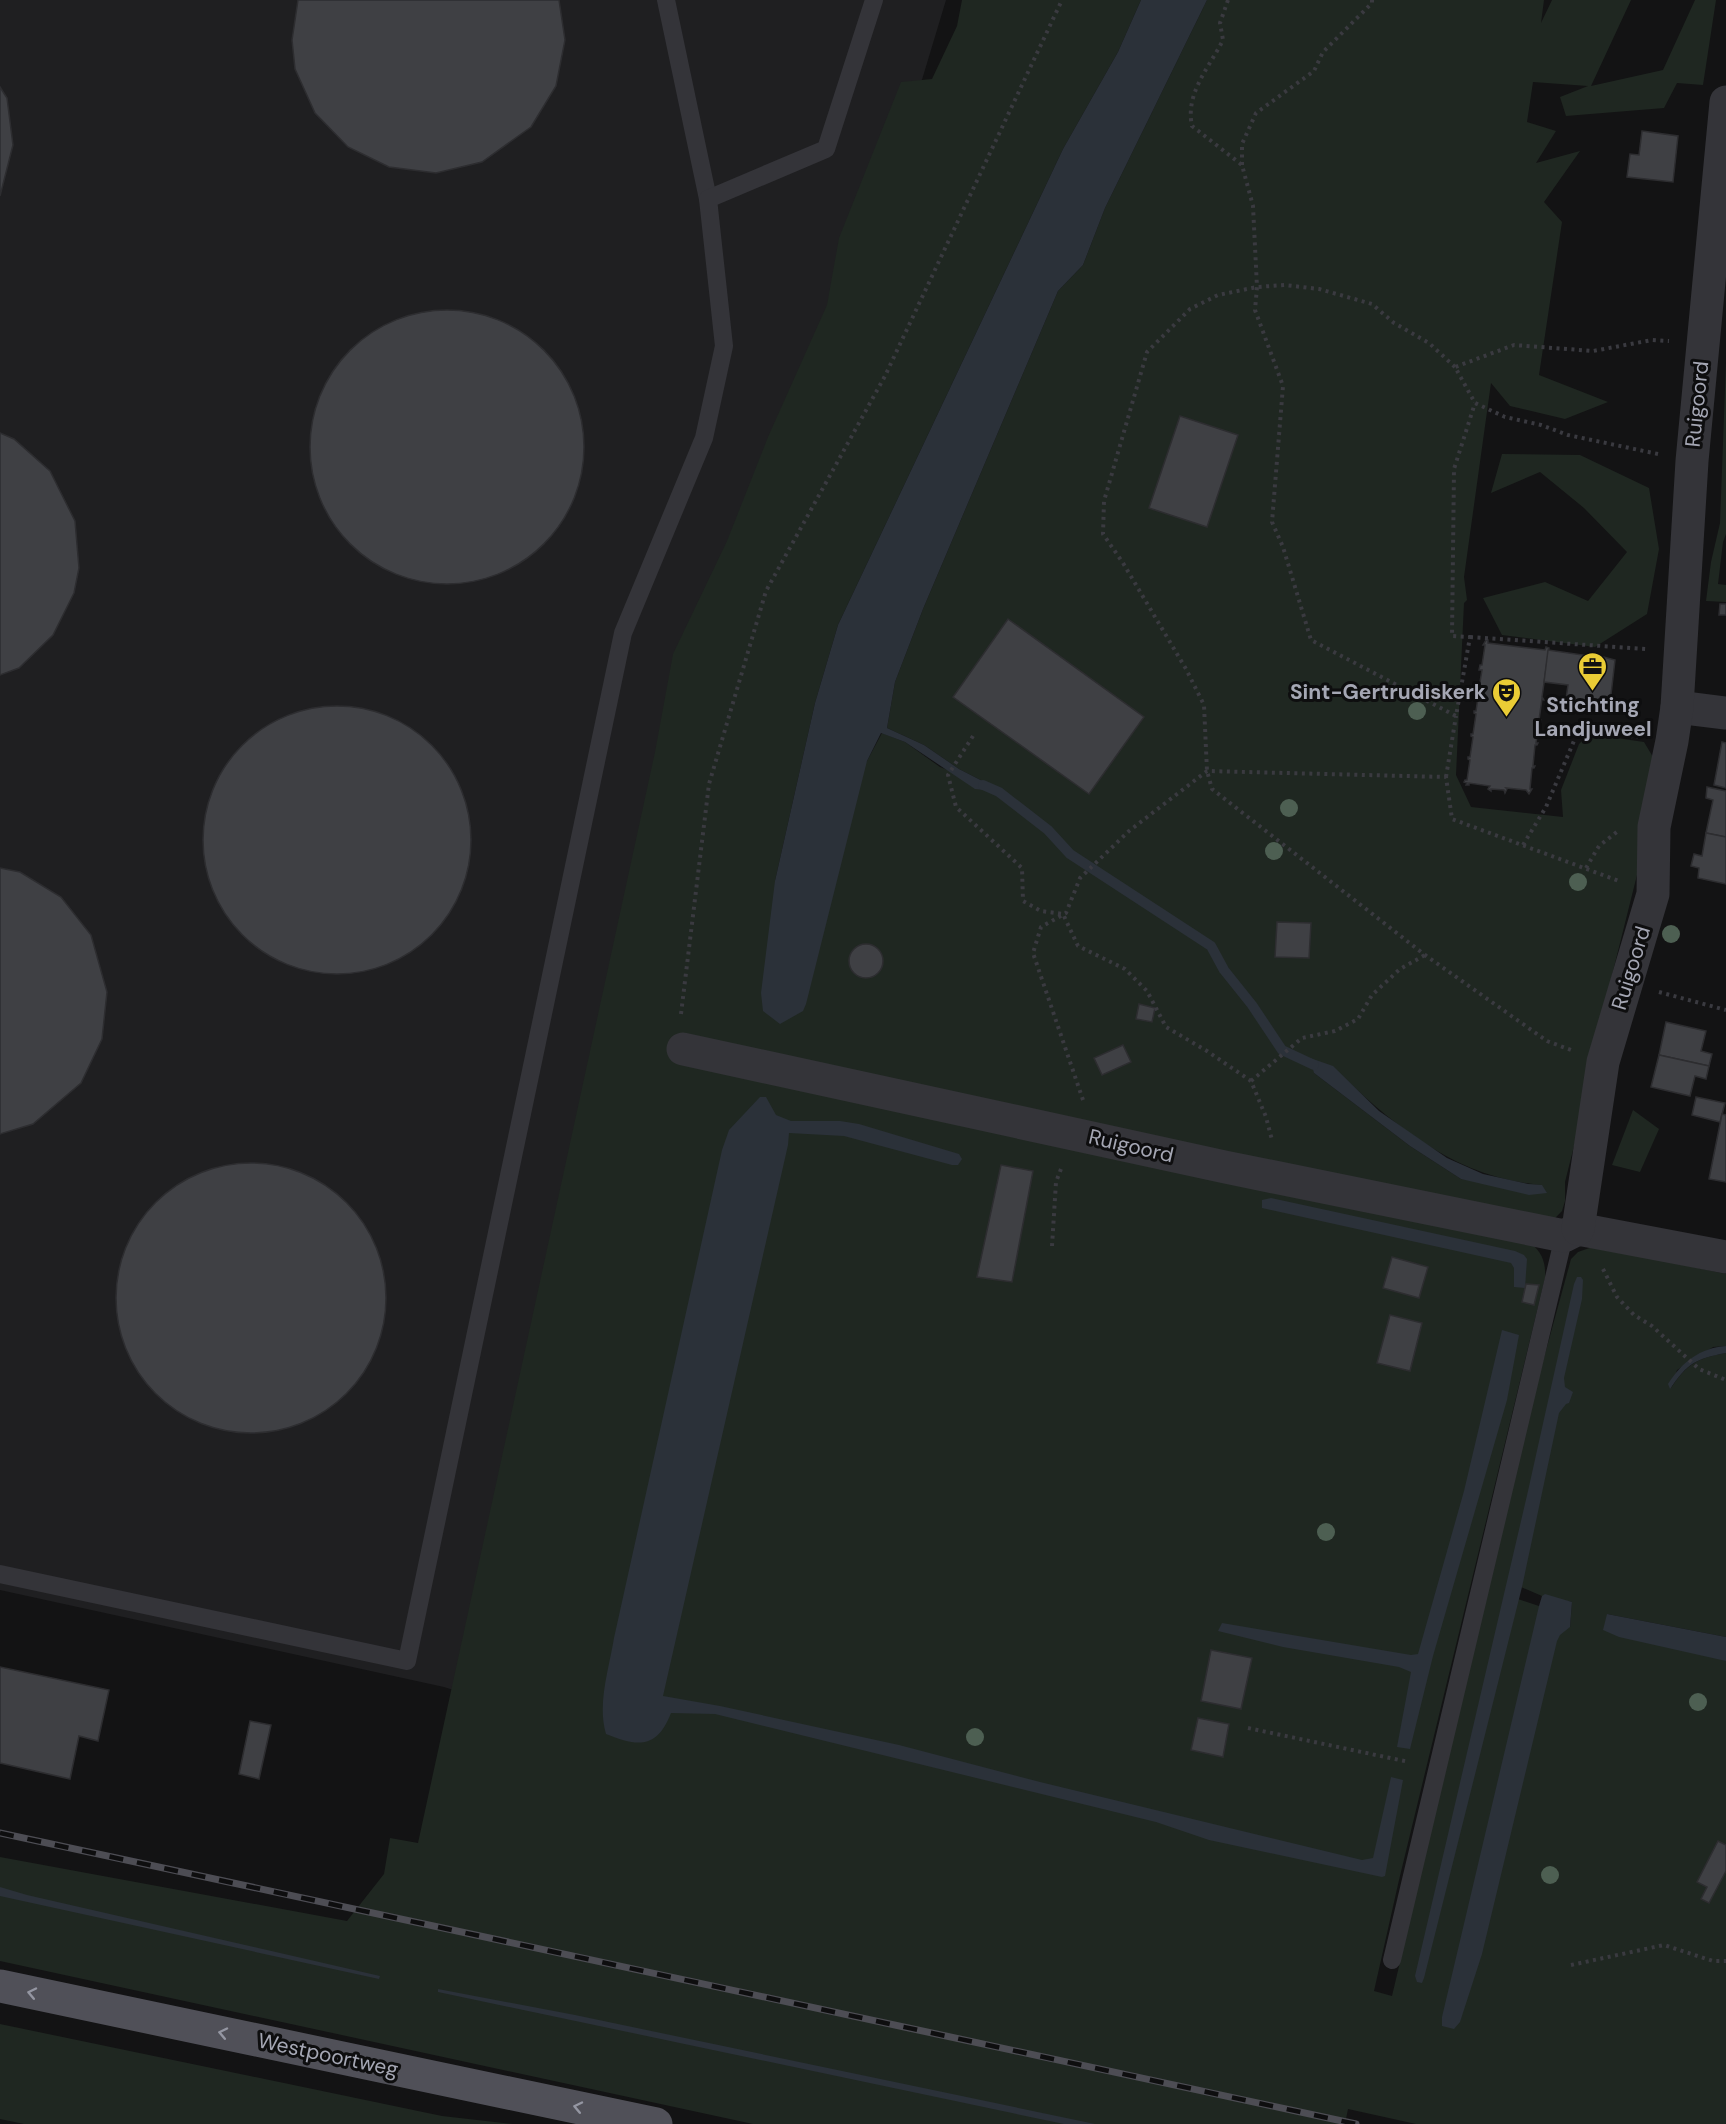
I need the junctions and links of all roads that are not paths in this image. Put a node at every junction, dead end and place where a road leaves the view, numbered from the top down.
1 (666, 0) edge
2 (874, 0) edge
3 (1726, 102) edge
4 (708, 199) junction
5 (1677, 707) junction
6 (1726, 713) edge
7 (683, 1049) road end
8 (1578, 1232) junction
9 (1726, 1257) edge
10 (0, 1574) edge
11 (1392, 1960) dead end
12 (0, 1986) edge
13 (656, 2124) edge

1 - 4 lane
2 - 4 lane
3 - 5 street, Ruigoord
4 - 10 lane
5 - 6 street
5 - 8 street, Ruigoord
7 - 8 street, Ruigoord
8 - 9 street, Ruigoord
8 - 11 lane
13 -> 12 main road, Westpoortweg

